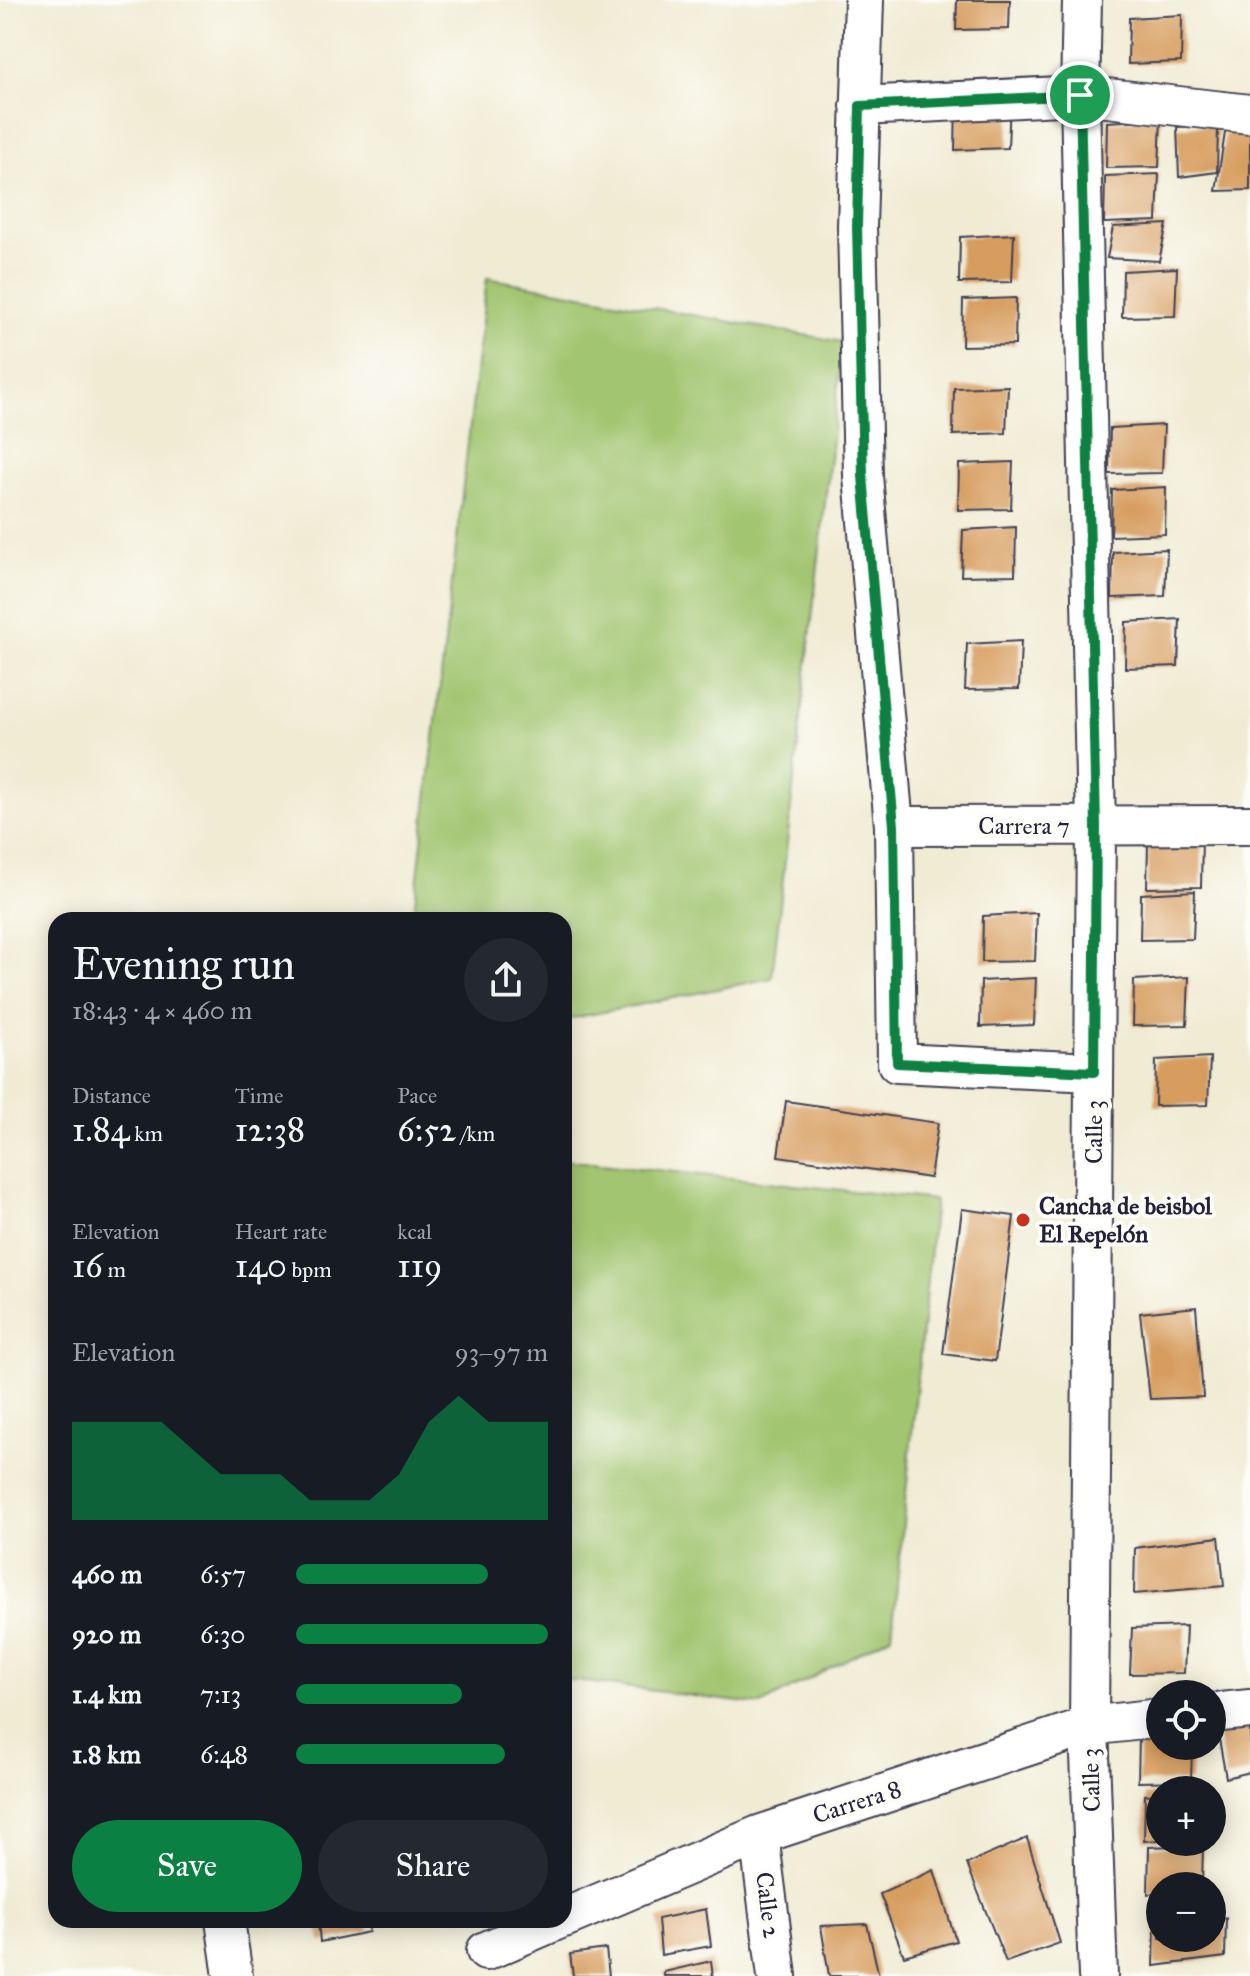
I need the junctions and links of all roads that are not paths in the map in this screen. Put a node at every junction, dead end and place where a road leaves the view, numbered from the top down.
1 (864, 0) edge
2 (1082, 0) edge
3 (1080, 95) junction
4 (860, 106) junction
5 (1250, 114) edge
6 (1250, 825) edge
7 (894, 826) junction
8 (1096, 826) junction
9 (1094, 1072) junction
10 (1250, 1709) edge
11 (1226, 1712) edge
12 (1146, 1720) edge
13 (1089, 1726) junction
14 (759, 1835) junction
15 (572, 1915) edge
16 (226, 1928) edge
17 (538, 1928) edge
18 (486, 1949) edge
19 (233, 1976) edge
20 (777, 1976) edge
21 (1098, 1976) edge

1 - 4 street
2 - 3 street, Calle 3
3 - 4 street
3 - 5 street
3 - 8 street, Calle 3
4 - 7 street
6 - 8 street, Carrera 7
7 - 8 street, Carrera 7
7 - 9 street
8 - 9 street, Calle 3
9 - 13 street, Calle 3
10 - 11 street
12 - 13 street, Carrera 8
13 - 14 street, Carrera 8
13 - 21 street, Calle 3
14 - 15 street, Carrera 8
14 - 20 street, Calle 2
16 - 19 street
17 - 18 street

